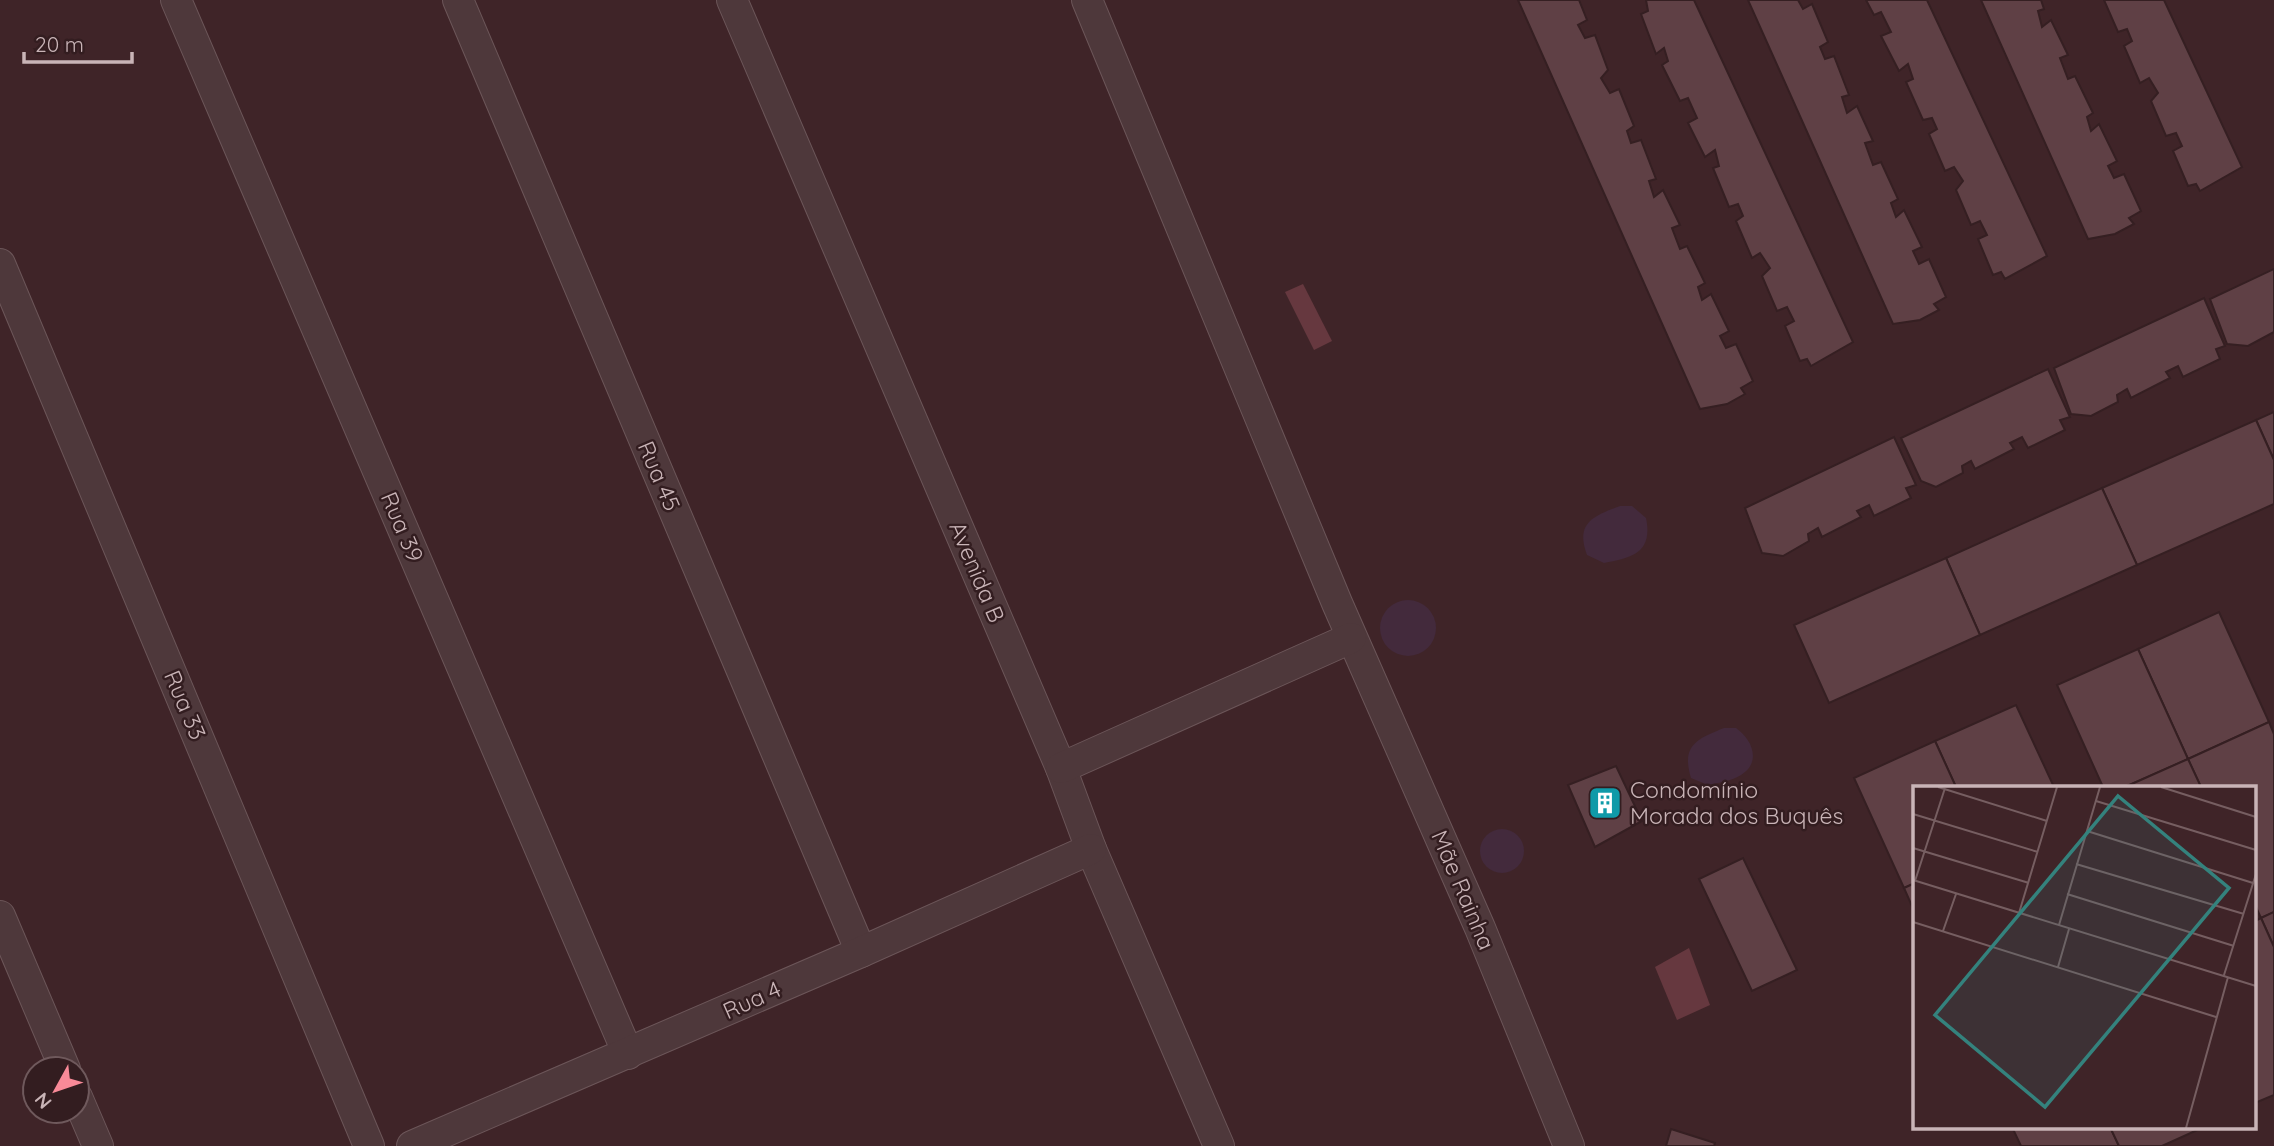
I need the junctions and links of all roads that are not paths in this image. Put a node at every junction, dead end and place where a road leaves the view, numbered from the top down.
1 (176, 0) edge
2 (458, 0) edge
3 (732, 0) edge
4 (1087, 0) edge
5 (0, 264) edge
6 (1351, 638) junction
7 (1061, 768) junction
8 (1091, 849) junction
9 (0, 916) edge
10 (861, 952) junction
11 (628, 1054) junction
12 (59, 1055) edge
13 (89, 1125) edge
14 (98, 1146) edge
15 (369, 1146) edge
16 (412, 1146) edge
17 (1219, 1146) edge
18 (1569, 1146) edge

1 - 11 street, Rua 39
2 - 10 street, Rua 45
3 - 7 street, Avenida B
4 - 6 street, Mãe Rainha
5 - 15 street, Rua 33
6 - 7 street
6 - 18 street, Mãe Rainha
7 - 8 street, Avenida B
8 - 10 street, Rua 4
8 - 17 street, Avenida B
9 - 12 street
10 - 11 street, Rua 4
11 - 16 street, Rua 4
13 - 14 street

